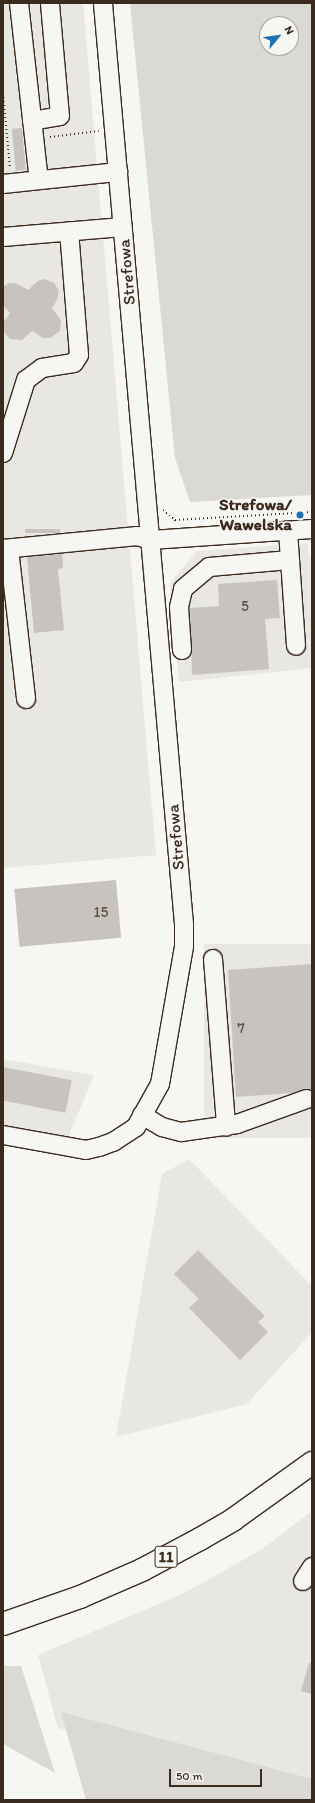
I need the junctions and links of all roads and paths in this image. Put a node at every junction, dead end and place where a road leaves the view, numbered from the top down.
1 (19, 3) edge
2 (50, 3) edge
3 (103, 3) edge
4 (3, 92) edge
5 (32, 121) junction
6 (100, 131) dead end
7 (34, 139) junction
8 (118, 172) junction
9 (39, 180) junction
10 (7, 184) edge
11 (122, 227) junction
12 (69, 231) junction
13 (3, 237) edge
14 (3, 453) edge
15 (312, 512) edge
16 (174, 520) dead end
17 (312, 529) edge
18 (288, 531) junction
19 (151, 540) junction
20 (6, 549) edge
21 (290, 560) junction
22 (10, 628) edge
23 (296, 646) dead end
24 (182, 650) dead end
25 (26, 699) dead end
26 (213, 959) dead end
27 (307, 1099) dead end
28 (139, 1121) junction
29 (226, 1126) junction
30 (3, 1135) edge
31 (312, 1463) edge
32 (3, 1624) edge

1 - 5 street
2 - 5 street
3 - 8 street, Strefowa
4 - 10 path
5 - 7 street
6 - 7 path
7 - 9 street
8 - 9 street
8 - 11 street, Strefowa
9 - 10 street
11 - 12 street
11 - 19 street, Strefowa
12 - 13 street
12 - 14 street
15 - 16 path
17 - 18 street
18 - 19 street
18 - 21 street
19 - 20 street
19 - 28 street, Strefowa
20 - 22 street
21 - 23 street
21 - 24 street
22 - 25 street
26 - 29 street
27 - 29 street
28 - 29 street
28 - 30 street
31 - 32 highway, 11

